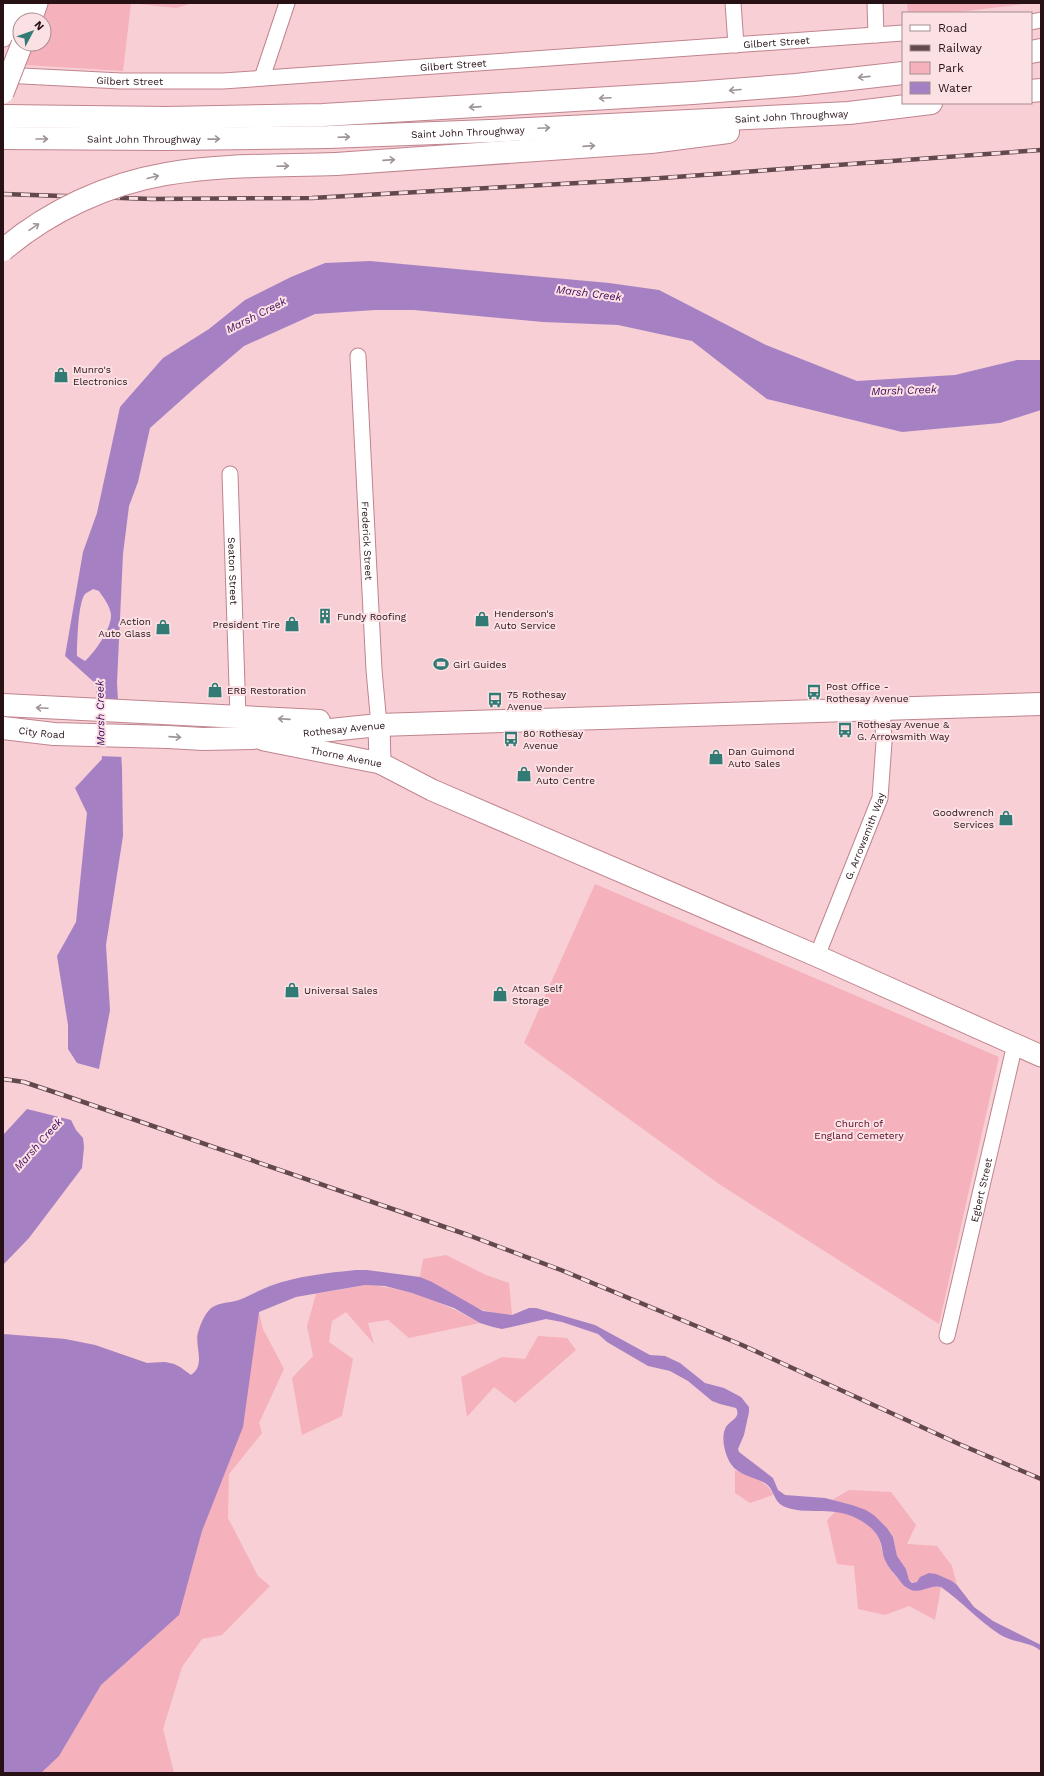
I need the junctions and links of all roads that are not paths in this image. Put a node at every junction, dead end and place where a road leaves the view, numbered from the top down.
1 (16, 3) edge
2 (287, 3) edge
3 (733, 3) edge
4 (875, 3) edge
5 (902, 33) edge
6 (876, 35) junction
7 (3, 36) edge
8 (736, 45) junction
9 (19, 52) edge
10 (902, 73) edge
11 (3, 75) edge
12 (262, 78) junction
13 (3, 93) edge
14 (923, 104) edge
15 (849, 113) junction
16 (3, 116) edge
17 (3, 138) edge
18 (3, 250) edge
19 (358, 356) dead end
20 (230, 474) dead end
21 (1041, 704) edge
22 (3, 706) edge
23 (882, 709) junction
24 (238, 716) junction
25 (379, 725) junction
26 (3, 728) edge
27 (54, 734) junction
28 (136, 737) joint
29 (252, 738) junction
30 (3, 744) edge
31 (380, 763) junction
32 (817, 956) junction
33 (1015, 1044) junction
34 (1041, 1056) edge
35 (947, 1336) dead end

1 - 7 main road
2 - 12 street
3 - 8 street
4 - 6 street
5 - 6 street, Gilbert Street
6 - 8 street, Gilbert Street
8 - 12 street, Gilbert Street
9 - 13 main road, bridge
10 -> 16 main road
11 - 12 street, Gilbert Street
14 - 15 main road, Saint John Throughway
17 -> 15 main road, Saint John Throughway
18 -> 15 main road, bridge
19 - 25 street, Frederick Street
20 - 24 street, Seaton Street
21 - 23 main road
24 -> 22 main road, Rothesay Avenue
23 - 25 main road
23 - 32 street, G. Arrowsmith Way
25 -> 24 main road, Rothesay Avenue
25 - 29 main road, Rothesay Avenue
25 - 31 main road, Thorne Avenue
26 - 27 main road, City Road
27 - 28 main road, City Road
27 - 30 main road
28 -> 29 main road, Rothesay Avenue
29 - 31 main road, Thorne Avenue
31 - 32 main road
32 - 33 main road
33 - 34 main road
33 - 35 street, Egbert Street

